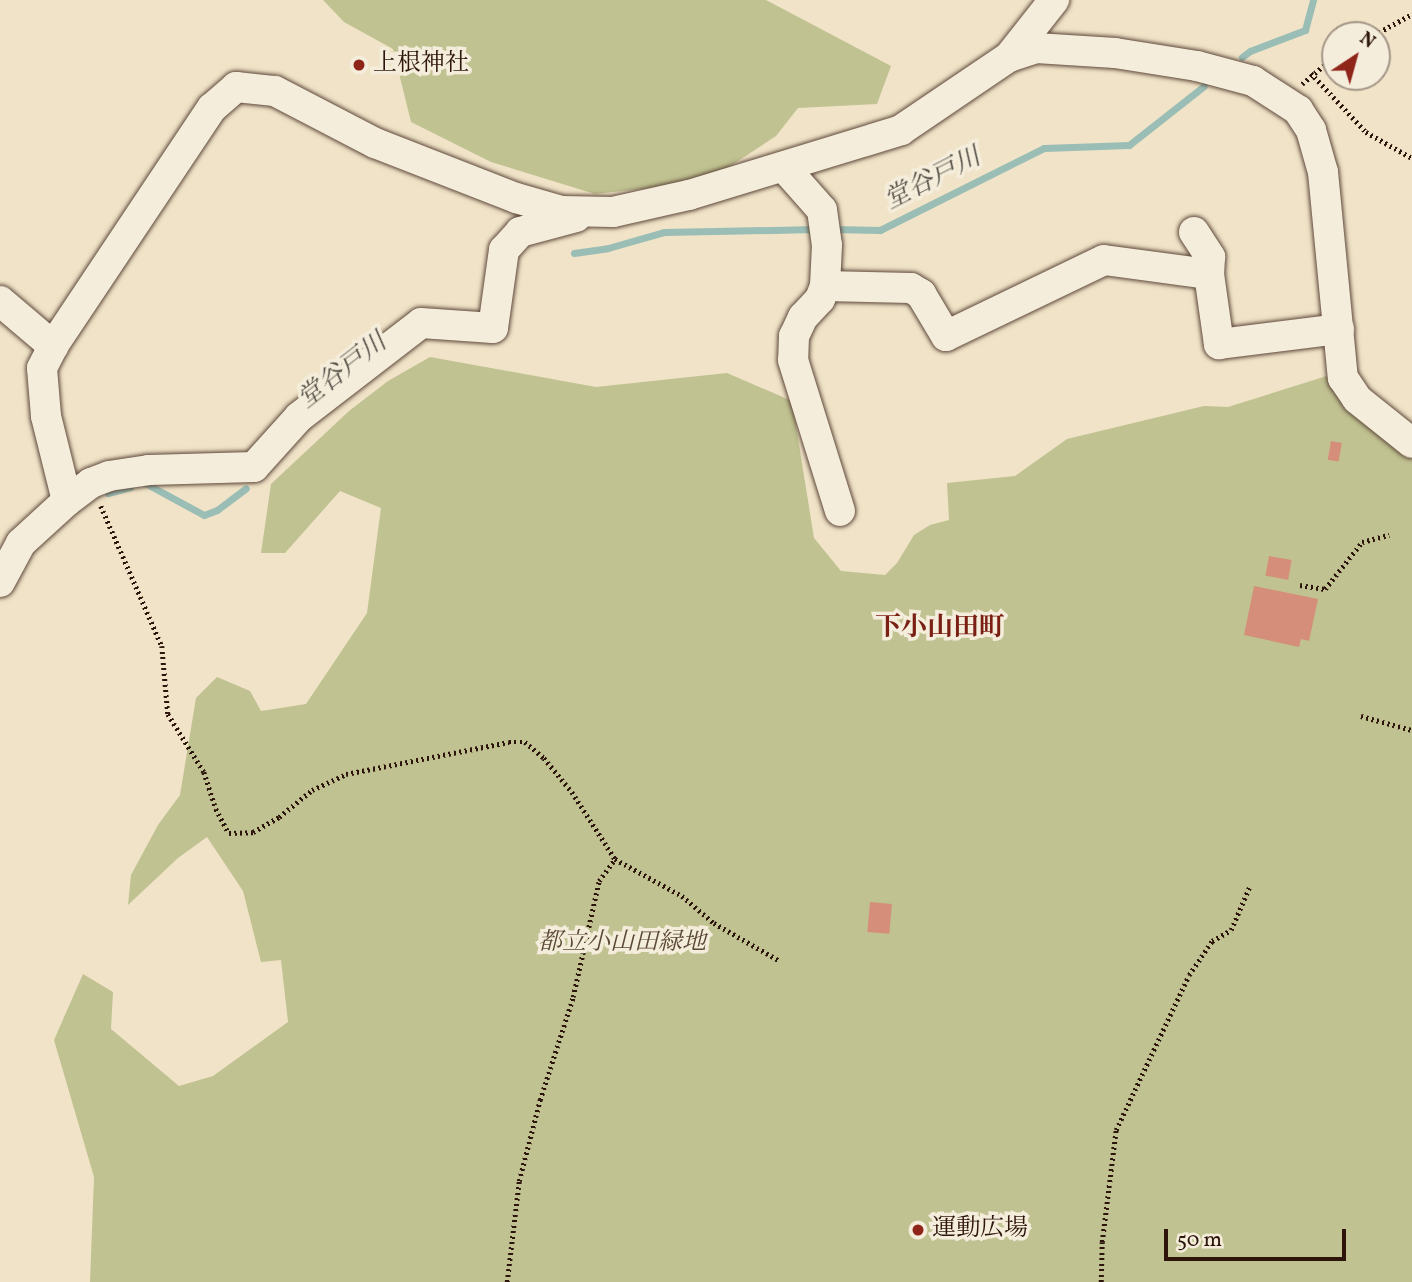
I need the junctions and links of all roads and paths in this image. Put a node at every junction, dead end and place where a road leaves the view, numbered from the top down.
1 (1054, 0) edge
2 (1412, 14) edge
3 (1391, 26) edge
4 (1009, 57) junction
5 (1321, 66) edge
6 (1311, 74) junction
7 (1288, 101) junction
8 (1412, 158) edge
9 (784, 167) junction
10 (593, 213) junction
11 (1194, 232) dead end
12 (1209, 274) junction
13 (825, 286) junction
14 (0, 302) edge
15 (1339, 329) junction
16 (53, 346) junction
17 (1412, 443) edge
18 (91, 483) junction
19 (67, 501) junction
20 (840, 511) dead end
21 (1389, 535) dead end
22 (0, 582) edge
23 (1300, 585) dead end
24 (1361, 716) dead end
25 (1412, 730) edge
26 (615, 859) junction
27 (1249, 888) dead end
28 (780, 961) dead end
29 (507, 1282) edge
30 (1101, 1282) edge

1 - 4 street
2 - 3 path
4 - 7 street
4 - 9 street
5 - 6 path
6 - 7 path
6 - 8 path
7 - 15 street
9 - 10 street
9 - 13 street
10 - 16 street
10 - 18 street
11 - 12 street
12 - 13 street
12 - 15 street
13 - 20 street
14 - 16 street
15 - 17 street
16 - 19 street
18 - 19 street
18 - 26 path
19 - 22 street
21 - 23 path
24 - 25 path
26 - 28 path
26 - 29 path
27 - 30 path

